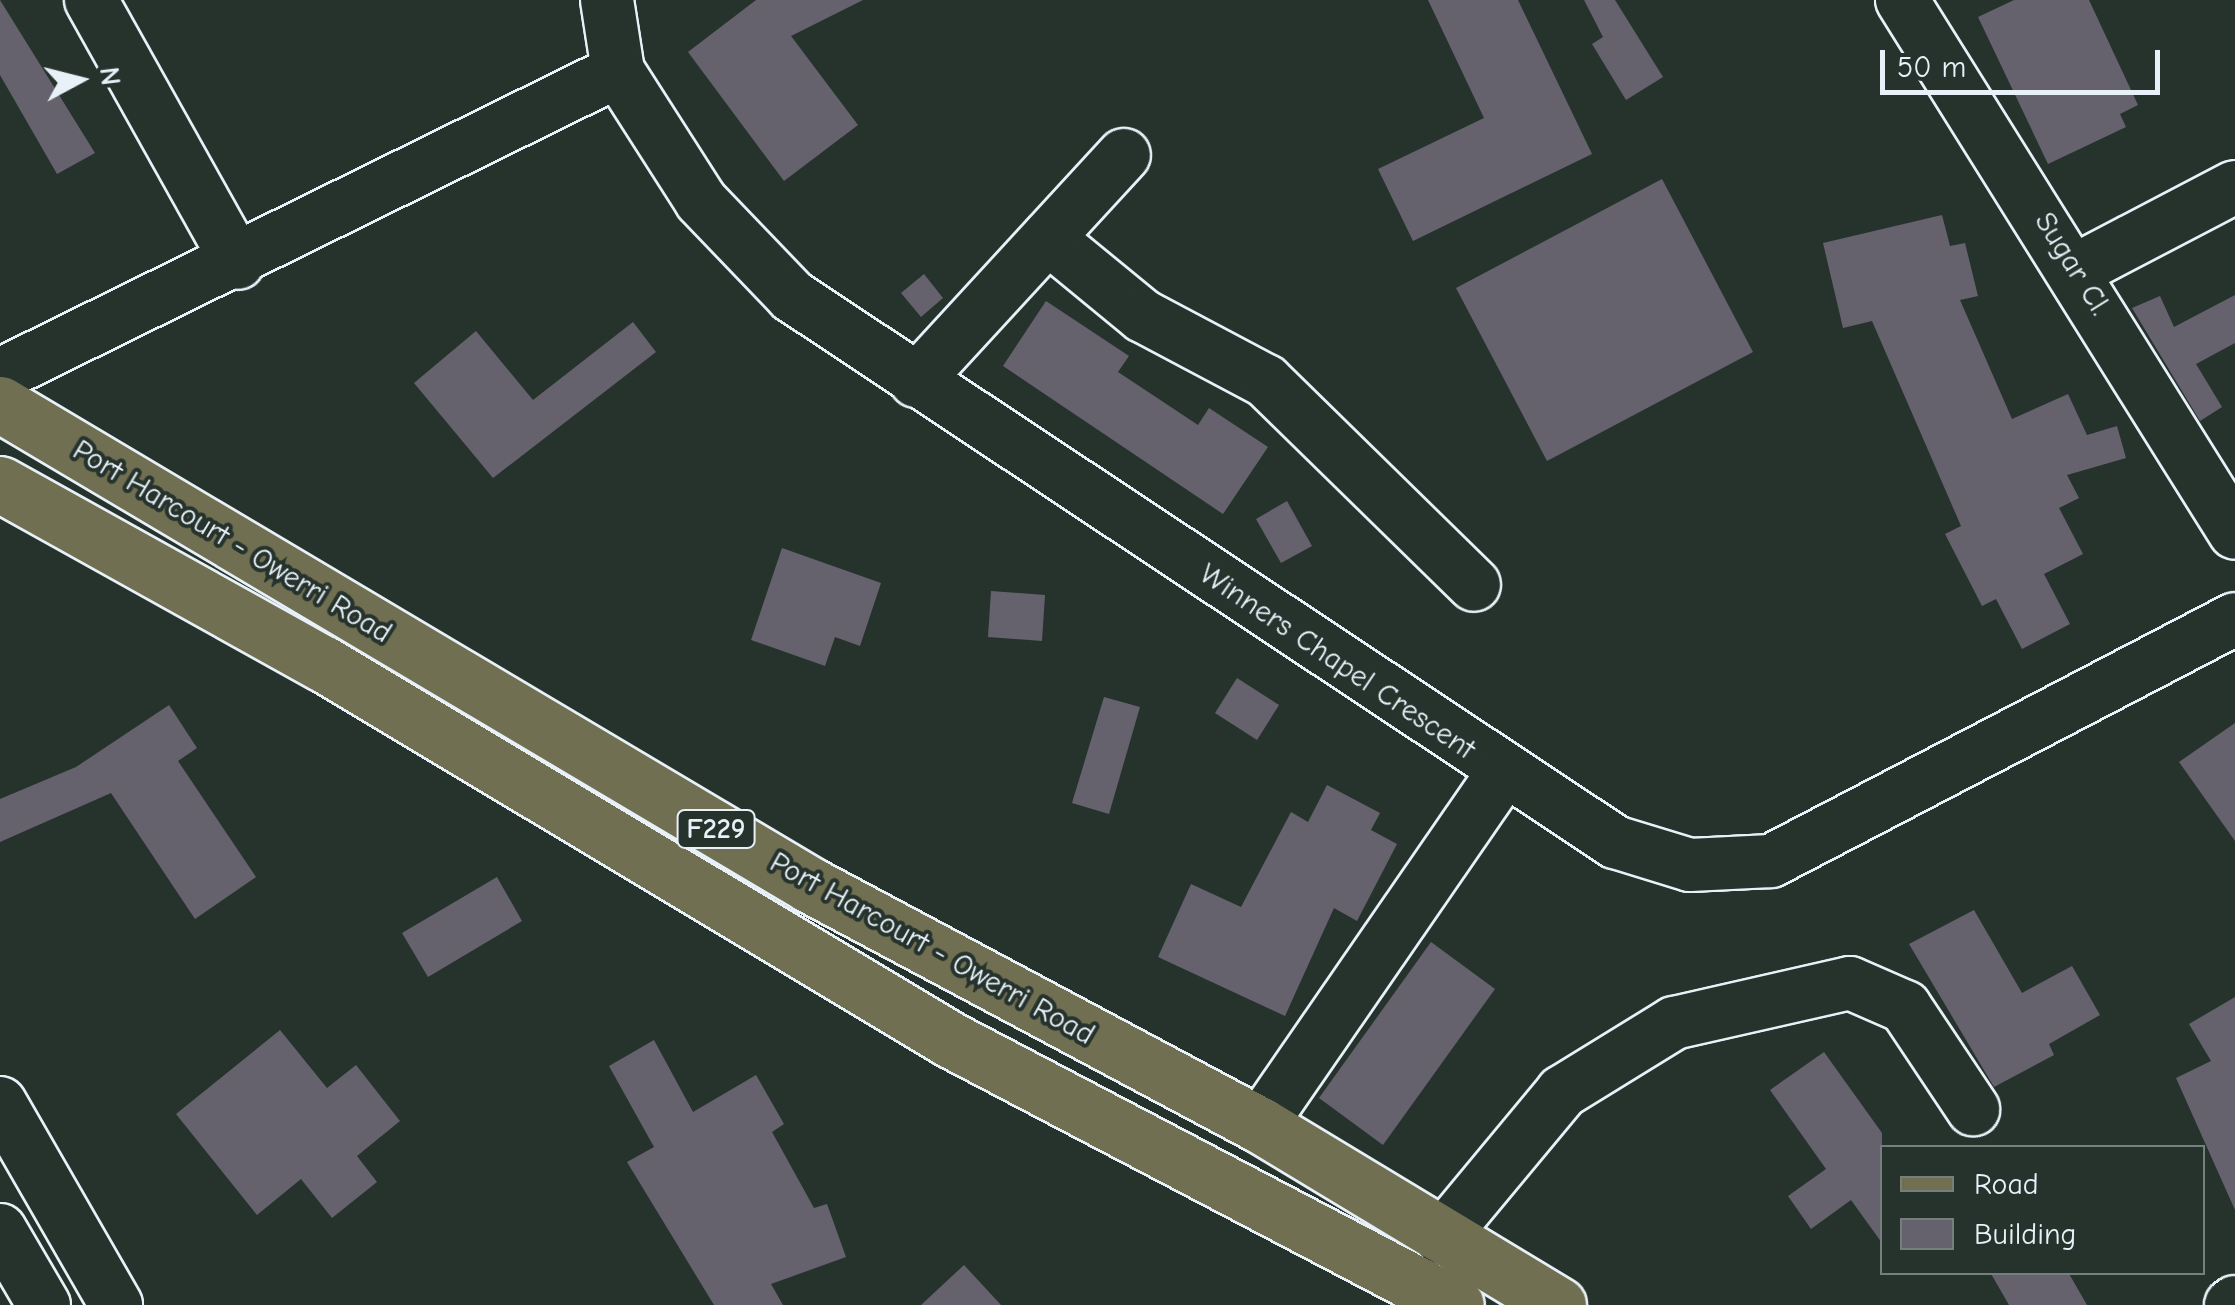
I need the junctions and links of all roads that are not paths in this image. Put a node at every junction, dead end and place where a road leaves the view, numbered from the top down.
1 (91, 0) edge
2 (607, 0) edge
3 (1902, 0) edge
4 (618, 71) junction
5 (1124, 155) dead end
6 (2235, 187) edge
7 (1048, 238) junction
8 (238, 262) junction
9 (2076, 270) junction
10 (0, 376) edge
11 (916, 381) junction
12 (0, 404) edge
13 (0, 484) edge
14 (2235, 533) edge
15 (1474, 584) dead end
16 (2235, 619) edge
17 (1503, 773) junction
18 (688, 813) junction
19 (665, 868) junction
20 (0, 1103) edge
21 (1974, 1109) dead end
22 (1260, 1126) junction
23 (0, 1230) edge
24 (1430, 1283) edge
25 (44, 1305) edge
26 (116, 1305) edge
27 (1558, 1305) edge

1 - 8 street
2 - 4 street, Winners Chapel Crescent
3 - 9 street, Sugar Cl.
4 - 8 street
4 - 11 street, Winners Chapel Crescent
5 - 7 street
6 - 9 street
7 - 11 street
7 - 15 street
8 - 10 street
9 - 14 street, Sugar Cl.
11 - 17 street, Winners Chapel Crescent
12 - 18 main road, Port Harcourt - Owerri Road / F229
13 - 19 main road, Port Harcourt - Owerri Road / F229
16 - 17 street, Winners Chapel Crescent
17 - 22 street
18 - 19 main road
18 - 22 main road, Port Harcourt - Owerri Road / F229
19 - 24 main road, Port Harcourt - Owerri Road / F229
20 - 26 street
21 - 24 street
22 - 24 main road, Port Harcourt - Owerri Road / F229
23 - 25 street
24 - 27 main road, Port Harcourt - Owerri Road / F229

